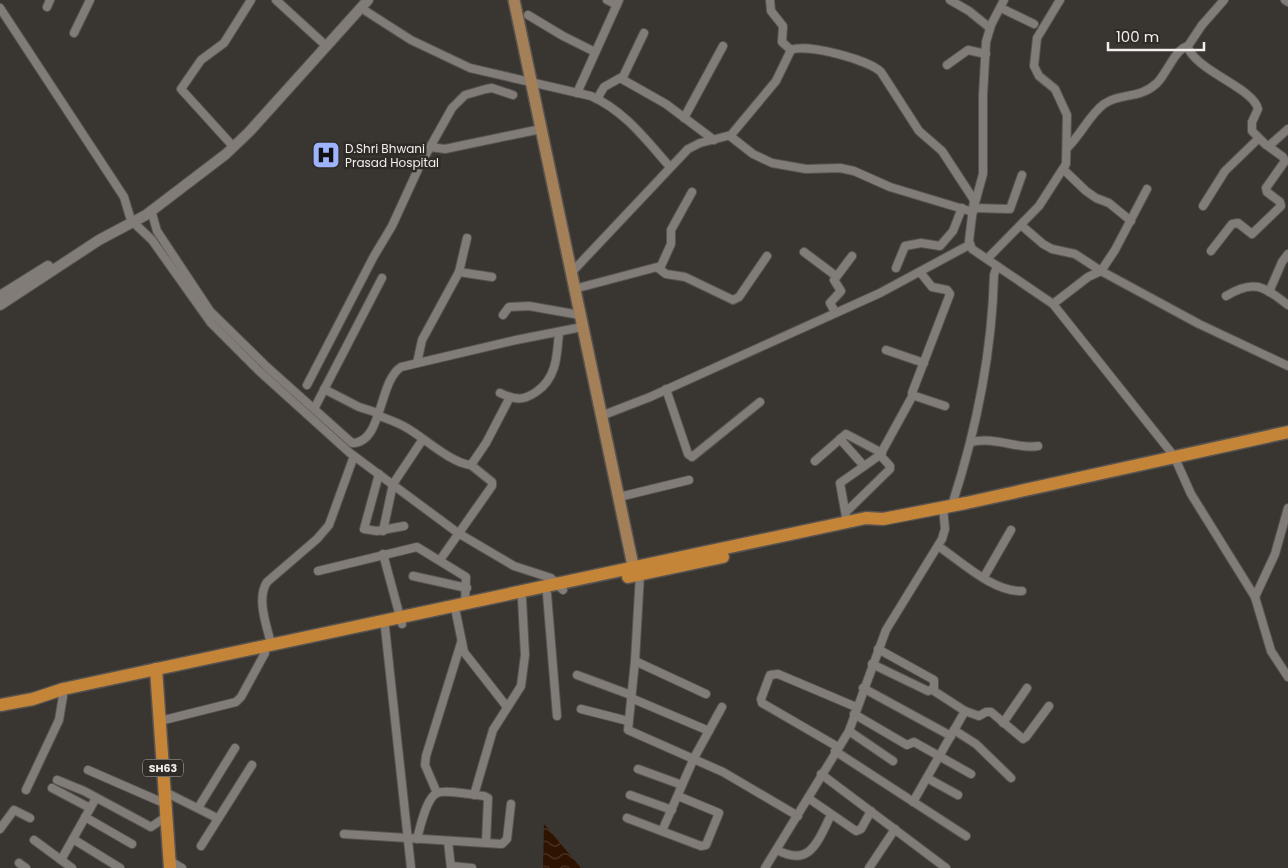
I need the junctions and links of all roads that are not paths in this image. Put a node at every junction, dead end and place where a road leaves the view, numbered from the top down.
1 (90, 0) edge
2 (251, 0) edge
3 (276, 0) edge
4 (368, 0) edge
5 (514, 0) edge
6 (606, 0) edge
7 (770, 0) edge
8 (950, 0) edge
9 (1060, 0) edge
10 (1224, 0) edge
11 (1285, 0) edge
12 (618, 2) edge
13 (1288, 2) edge
14 (360, 4) edge
15 (1003, 4) edge
16 (0, 8) edge
17 (528, 15) dead end
18 (6, 16) junction
19 (0, 24) edge
20 (1034, 24) dead end
21 (990, 28) junction
22 (74, 33) dead end
23 (644, 33) dead end
24 (323, 43) junction
25 (723, 46) dead end
26 (1188, 46) junction
27 (791, 50) junction
28 (595, 52) junction
29 (986, 54) junction
30 (947, 66) dead end
31 (622, 79) junction
32 (532, 82) junction
33 (577, 93) junction
34 (513, 95) dead end
35 (597, 99) junction
36 (684, 118) junction
37 (541, 129) junction
38 (1288, 129) edge
39 (730, 136) junction
40 (1258, 138) junction
41 (714, 140) junction
42 (230, 143) junction
43 (1268, 146) junction
44 (430, 147) junction
45 (1067, 148) junction
46 (1286, 160) edge
47 (670, 167) junction
48 (1064, 170) junction
49 (1022, 175) dead end
50 (1147, 188) dead end
51 (692, 192) dead end
52 (1203, 206) dead end
53 (974, 207) junction
54 (962, 208) junction
55 (140, 215) junction
56 (1131, 221) junction
57 (1021, 225) junction
58 (467, 238) dead end
59 (969, 245) junction
60 (1211, 251) dead end
61 (804, 252) dead end
62 (1288, 254) edge
63 (766, 256) dead end
64 (852, 256) dead end
65 (987, 259) junction
66 (997, 266) junction
67 (658, 268) junction
68 (896, 268) dead end
69 (1101, 271) junction
70 (459, 272) junction
71 (920, 272) junction
72 (571, 273) junction
73 (836, 276) junction
74 (492, 277) dead end
75 (382, 278) dead end
76 (574, 289) junction
77 (1269, 292) junction
78 (0, 296) edge
79 (1226, 296) dead end
80 (1053, 304) junction
81 (0, 305) edge
82 (1288, 305) edge
83 (835, 312) junction
84 (503, 315) dead end
85 (580, 315) junction
86 (582, 327) junction
87 (559, 332) junction
88 (886, 350) dead end
89 (417, 363) junction
90 (924, 363) junction
91 (1288, 366) edge
92 (307, 385) dead end
93 (324, 389) junction
94 (666, 389) junction
95 (500, 393) dead end
96 (913, 395) junction
97 (510, 397) junction
98 (760, 402) dead end
99 (945, 406) dead end
100 (314, 409) junction
101 (378, 414) junction
102 (601, 416) junction
103 (1288, 432) edge
104 (423, 439) junction
105 (840, 439) junction
106 (972, 442) junction
107 (1038, 446) dead end
108 (353, 450) junction
109 (881, 454) junction
110 (1174, 456) junction
111 (815, 461) dead end
112 (471, 465) junction
113 (864, 466) junction
114 (379, 474) junction
115 (689, 480) dead end
116 (394, 483) junction
117 (618, 497) junction
118 (948, 506) junction
119 (1288, 508) edge
120 (846, 517) junction
121 (883, 519) junction
122 (404, 526) dead end
123 (460, 530) junction
124 (1011, 530) dead end
125 (384, 531) junction
126 (938, 546) junction
127 (382, 554) junction
128 (440, 560) junction
129 (318, 571) dead end
130 (636, 572) junction
131 (413, 576) dead end
132 (984, 577) junction
133 (560, 587) junction
134 (467, 588) junction
135 (1022, 591) dead end
136 (547, 594) junction
137 (1255, 597) junction
138 (522, 599) junction
139 (465, 603) junction
140 (456, 613) junction
141 (401, 620) junction
142 (385, 627) junction
143 (461, 643) junction
144 (268, 649) junction
145 (878, 649) junction
146 (635, 661) junction
147 (872, 664) junction
148 (157, 672) junction
149 (577, 675) dead end
150 (1288, 677) edge
151 (863, 688) junction
152 (1027, 688) dead end
153 (933, 689) junction
154 (706, 694) dead end
155 (63, 696) junction
156 (631, 697) junction
157 (33, 698) junction
158 (0, 706) edge
159 (1049, 706) dead end
160 (506, 707) junction
161 (722, 707) dead end
162 (581, 709) dead end
163 (855, 710) junction
164 (965, 711) junction
165 (557, 716) dead end
166 (160, 721) junction
167 (628, 721) junction
168 (1003, 723) junction
169 (709, 731) junction
170 (849, 731) junction
171 (953, 733) junction
172 (235, 748) dead end
173 (836, 749) junction
174 (939, 757) junction
175 (694, 758) junction
176 (893, 761) dead end
177 (252, 764) dead end
178 (638, 769) dead end
179 (88, 770) dead end
180 (823, 770) junction
181 (971, 774) dead end
182 (927, 778) junction
183 (1011, 778) dead end
184 (57, 780) dead end
185 (682, 785) junction
186 (52, 788) dead end
187 (26, 790) dead end
188 (437, 793) junction
189 (474, 795) junction
190 (630, 795) dead end
191 (958, 795) dead end
192 (678, 796) junction
193 (96, 798) junction
194 (808, 798) junction
195 (913, 802) junction
196 (166, 804) junction
197 (511, 804) dead end
198 (90, 808) junction
199 (198, 808) junction
200 (672, 810) junction
201 (871, 812) junction
202 (831, 815) junction
203 (798, 816) junction
204 (85, 817) junction
205 (30, 818) dead end
206 (218, 818) junction
207 (627, 818) dead end
208 (0, 829) edge
209 (895, 829) junction
210 (662, 831) junction
211 (344, 834) dead end
212 (966, 836) dead end
213 (408, 838) junction
214 (73, 839) junction
215 (417, 839) junction
216 (34, 840) dead end
217 (448, 841) junction
218 (486, 843) junction
219 (132, 844) dead end
220 (201, 846) dead end
221 (777, 850) junction
222 (61, 860) junction
223 (20, 863) dead end
224 (170, 864) edge
225 (451, 867) edge
226 (26, 868) edge
227 (72, 868) edge
228 (120, 868) edge
229 (182, 868) edge
230 (411, 868) edge
231 (472, 868) edge
232 (766, 868) edge
233 (870, 868) edge
234 (946, 868) edge

1 - 22 street
2 - 42 street
3 - 24 street
4 - 14 street
5 - 32 main road
6 - 12 street
7 - 27 street
8 - 21 street
9 - 45 street
10 - 26 street
11 - 13 street
12 - 28 street
14 - 24 street
14 - 32 street
14 - 55 street
15 - 20 street
15 - 21 street
16 - 18 street
17 - 28 street
18 - 19 street
18 - 55 street
21 - 29 street
23 - 31 street
24 - 42 street
25 - 36 street
26 - 40 street
26 - 45 street
27 - 39 street
27 - 53 street
28 - 33 street
29 - 30 street
29 - 53 street
31 - 35 street
31 - 36 street
32 - 33 street
32 - 37 main road
33 - 35 street
34 - 44 street
35 - 47 street
36 - 41 street
37 - 44 street
37 - 72 main road
38 - 43 street
39 - 41 street
39 - 54 street
40 - 43 street
40 - 52 street
41 - 47 street
42 - 55 street
43 - 46 street
44 - 92 street
45 - 48 street
46 - 60 street
47 - 72 street
48 - 56 street
48 - 57 street
49 - 53 street
50 - 56 street
51 - 67 street
53 - 54 street
53 - 59 street
54 - 68 street
55 - 78 street
55 - 81 street
55 - 100 street
55 - 108 street
56 - 69 street
57 - 65 street
57 - 69 street
58 - 70 street
59 - 65 street
59 - 71 street
61 - 73 street
62 - 77 street
63 - 67 street
64 - 73 street
65 - 66 street
66 - 80 street
66 - 106 street
67 - 76 street
69 - 80 street
69 - 91 street
70 - 74 street
70 - 89 street
71 - 83 street
71 - 90 street
72 - 76 main road
73 - 83 street
75 - 93 street
76 - 85 main road
77 - 79 street
77 - 82 street
80 - 110 street
83 - 94 street
84 - 85 street
85 - 86 main road
86 - 87 street
86 - 102 main road
87 - 89 street
87 - 97 street
88 - 90 street
89 - 101 street
90 - 96 street
93 - 100 street
93 - 101 street
94 - 98 street
94 - 102 street
95 - 97 street
96 - 99 street
96 - 109 street
97 - 112 street
100 - 108 street
101 - 104 street
101 - 108 street
102 - 117 main road
103 - 110 main road
104 - 112 street
104 - 116 street
105 - 109 street
105 - 111 street
105 - 113 street
106 - 107 street
106 - 118 street
108 - 114 street
108 - 144 street
109 - 113 street
109 - 120 street
110 - 118 main road
110 - 137 street
112 - 123 street
113 - 120 street
114 - 116 street
114 - 125 street
115 - 117 street
116 - 123 street
116 - 125 street
117 - 130 main road
118 - 121 main road
118 - 126 street
119 - 137 street
120 - 121 main road
120 - 130 main road
121 - 130 main road
122 - 125 street
123 - 128 street
123 - 133 street
124 - 132 street
126 - 132 street
126 - 145 street
127 - 128 street
127 - 129 street
127 - 141 street
128 - 134 street
130 - 133 main road
130 - 146 street
131 - 134 street
132 - 135 street
133 - 136 main road
133 - 139 main road
134 - 139 street
136 - 138 main road
136 - 165 street
137 - 150 street
138 - 140 main road
138 - 160 street
139 - 141 main road
140 - 141 main road
140 - 143 street
141 - 142 main road
141 - 144 main road
142 - 144 main road
142 - 213 street
143 - 160 street
143 - 188 street
144 - 148 main road
144 - 166 street
145 - 147 street
145 - 153 street
146 - 154 street
146 - 156 street
147 - 151 street
147 - 153 street
148 - 155 main road
148 - 157 main road
148 - 166 main road, SH63
149 - 156 street
151 - 163 street
151 - 171 street
152 - 168 street
153 - 164 street
155 - 157 main road
155 - 187 street
156 - 167 street
156 - 169 street
157 - 158 main road
159 - 168 street
160 - 189 street
161 - 169 street
162 - 167 street
163 - 170 street
163 - 173 street
163 - 174 street
164 - 168 street
164 - 171 street
166 - 196 main road, SH63
167 - 175 street
169 - 175 street
170 - 173 street
170 - 176 street
171 - 174 street
171 - 183 street
172 - 199 street
173 - 180 street
173 - 195 street
174 - 181 street
174 - 182 street
175 - 185 street
175 - 203 street
177 - 206 street
178 - 185 street
179 - 196 street
180 - 194 street
180 - 201 street
182 - 191 street
182 - 195 street
184 - 193 street
185 - 192 street
186 - 198 street
188 - 189 street
188 - 215 street
189 - 218 street
190 - 200 street
192 - 200 street
192 - 210 street
193 - 196 street
193 - 198 street
194 - 202 street
194 - 203 street
195 - 212 street
196 - 199 street
196 - 224 main road, SH63
197 - 218 street
198 - 204 street
199 - 206 street
200 - 210 street
201 - 202 street
201 - 209 street
202 - 221 street
203 - 221 street
204 - 214 street
204 - 219 street
205 - 208 street
206 - 220 street
207 - 210 street
209 - 233 street
209 - 234 street
211 - 213 street
213 - 215 street
213 - 230 street
214 - 222 street
214 - 228 street
215 - 217 street
216 - 222 street
217 - 218 street
217 - 225 street
221 - 232 street
222 - 227 street
223 - 226 street
224 - 229 street
225 - 231 street

